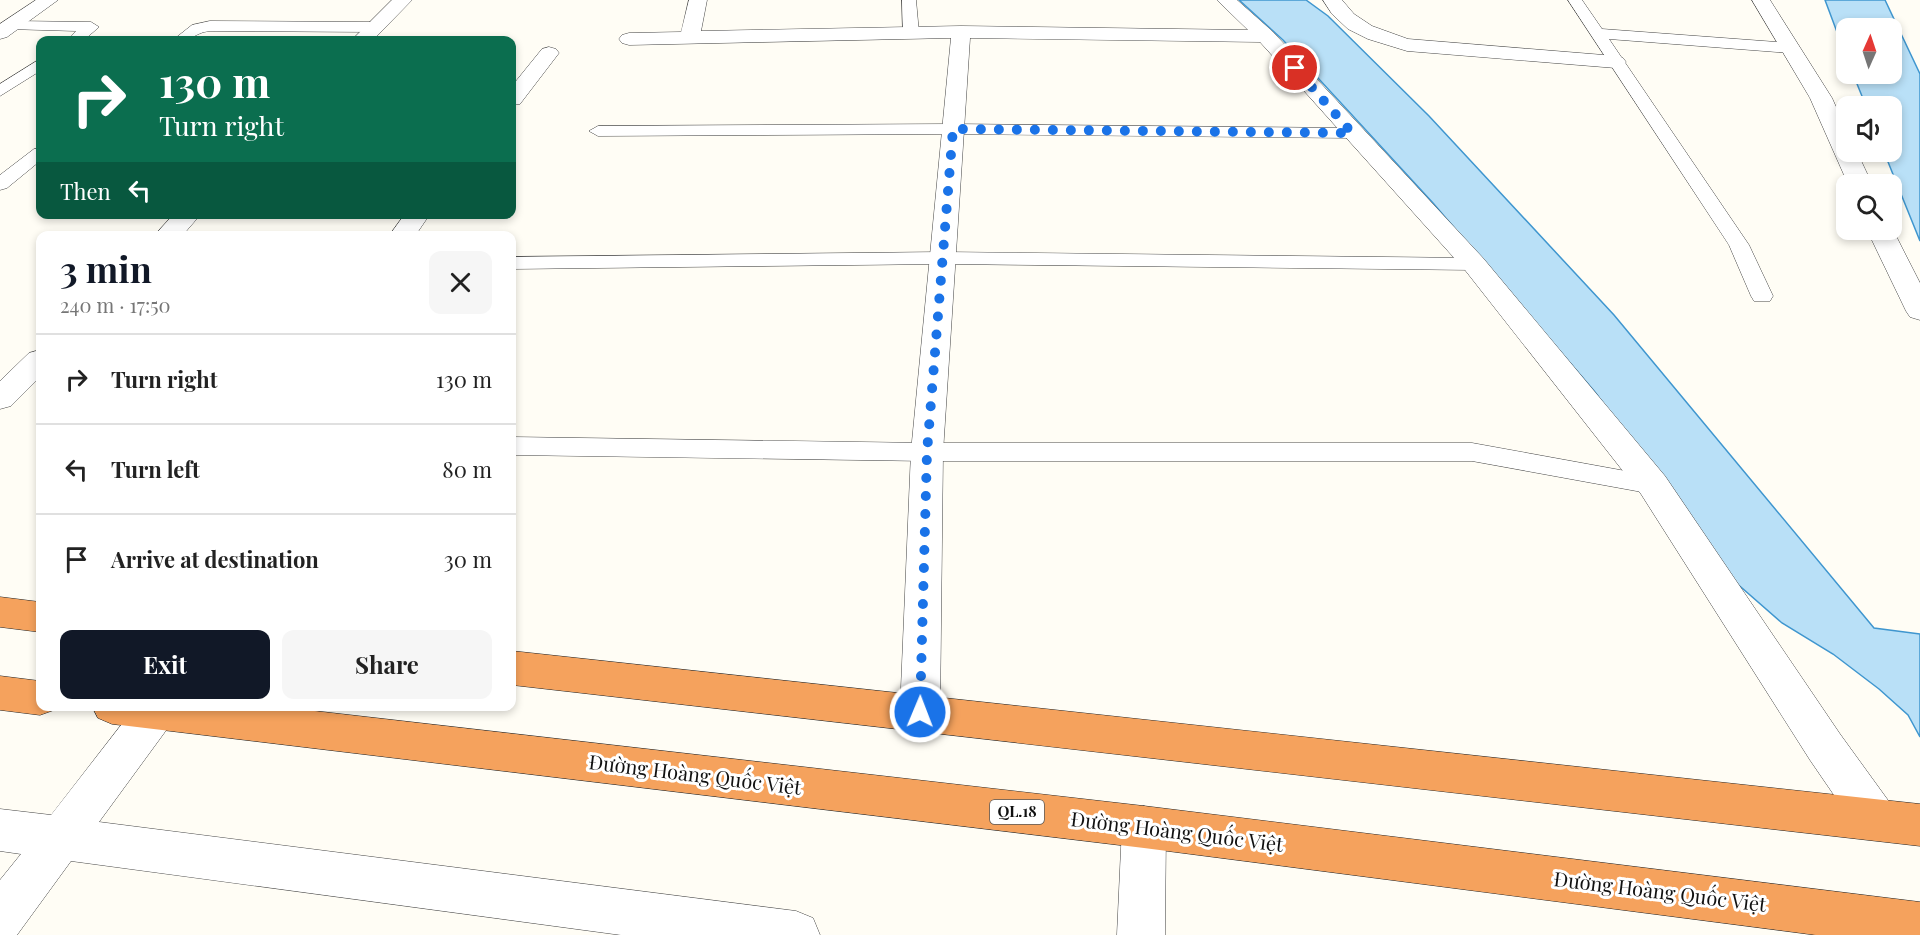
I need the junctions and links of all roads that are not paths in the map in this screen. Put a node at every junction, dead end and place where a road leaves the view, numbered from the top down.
1 (49, 0) edge
2 (403, 0) edge
3 (698, 0) edge
4 (909, 0) edge
5 (1226, 0) edge
6 (1332, 0) edge
7 (1575, 0) edge
8 (1761, 0) edge
9 (7, 29) edge
10 (960, 32) junction
11 (911, 33) junction
12 (1596, 33) junction
13 (368, 34) edge
14 (80, 36) edge
15 (186, 36) edge
16 (1266, 36) junction
17 (690, 37) junction
18 (629, 39) dead end
19 (1790, 48) junction
20 (549, 52) dead end
21 (1616, 62) junction
22 (36, 67) edge
23 (0, 92) edge
24 (516, 94) edge
25 (953, 129) junction
26 (598, 131) dead end
27 (1352, 133) junction
28 (36, 156) edge
29 (1855, 174) edge
30 (0, 184) edge
31 (184, 219) edge
32 (172, 231) edge
33 (1885, 240) edge
34 (942, 258) junction
35 (516, 263) edge
36 (1474, 264) junction
37 (1762, 296) dead end
38 (1920, 311) edge
39 (36, 364) edge
40 (0, 399) edge
41 (516, 446) edge
42 (927, 452) junction
43 (1653, 485) junction
44 (0, 612) edge
45 (36, 616) edge
46 (516, 668) edge
47 (0, 693) edge
48 (36, 698) edge
49 (149, 711) edge
50 (156, 712) junction
51 (920, 712) junction
52 (1903, 822) edge
53 (1144, 827) junction
54 (0, 830) edge
55 (60, 838) junction
56 (0, 918) edge
57 (1920, 925) edge
58 (796, 935) edge
59 (1140, 935) edge

1 - 9 street
2 - 13 street
3 - 17 street
4 - 11 lane
5 - 16 street
6 - 21 street
7 - 12 lane
8 - 19 street
9 - 14 lane
10 - 11 street
10 - 16 street
10 - 25 street
11 - 17 street
12 - 19 lane
12 - 21 lane
13 - 15 lane
16 - 27 street
17 - 18 street
19 - 29 street
20 - 24 street
21 - 37 lane
22 - 23 lane
25 - 26 lane
25 - 27 lane
25 - 34 street
27 - 36 street
28 - 30 lane
31 - 32 street
33 - 38 street
34 - 35 lane
34 - 36 lane
34 - 42 street
36 - 43 street
39 - 40 street
41 - 42 lane
42 - 43 lane
42 - 51 street
43 - 52 street
44 - 45 highway
46 - 51 highway
47 - 48 highway
49 - 50 highway, Đường Hoàng Quốc Việt / QL.18
50 - 53 highway, Đường Hoàng Quốc Việt / QL.18
50 - 55 street
51 - 52 highway
53 - 57 highway, Đường Hoàng Quốc Việt / QL.18
53 - 59 street
54 - 55 street
55 - 56 street
55 - 58 street

